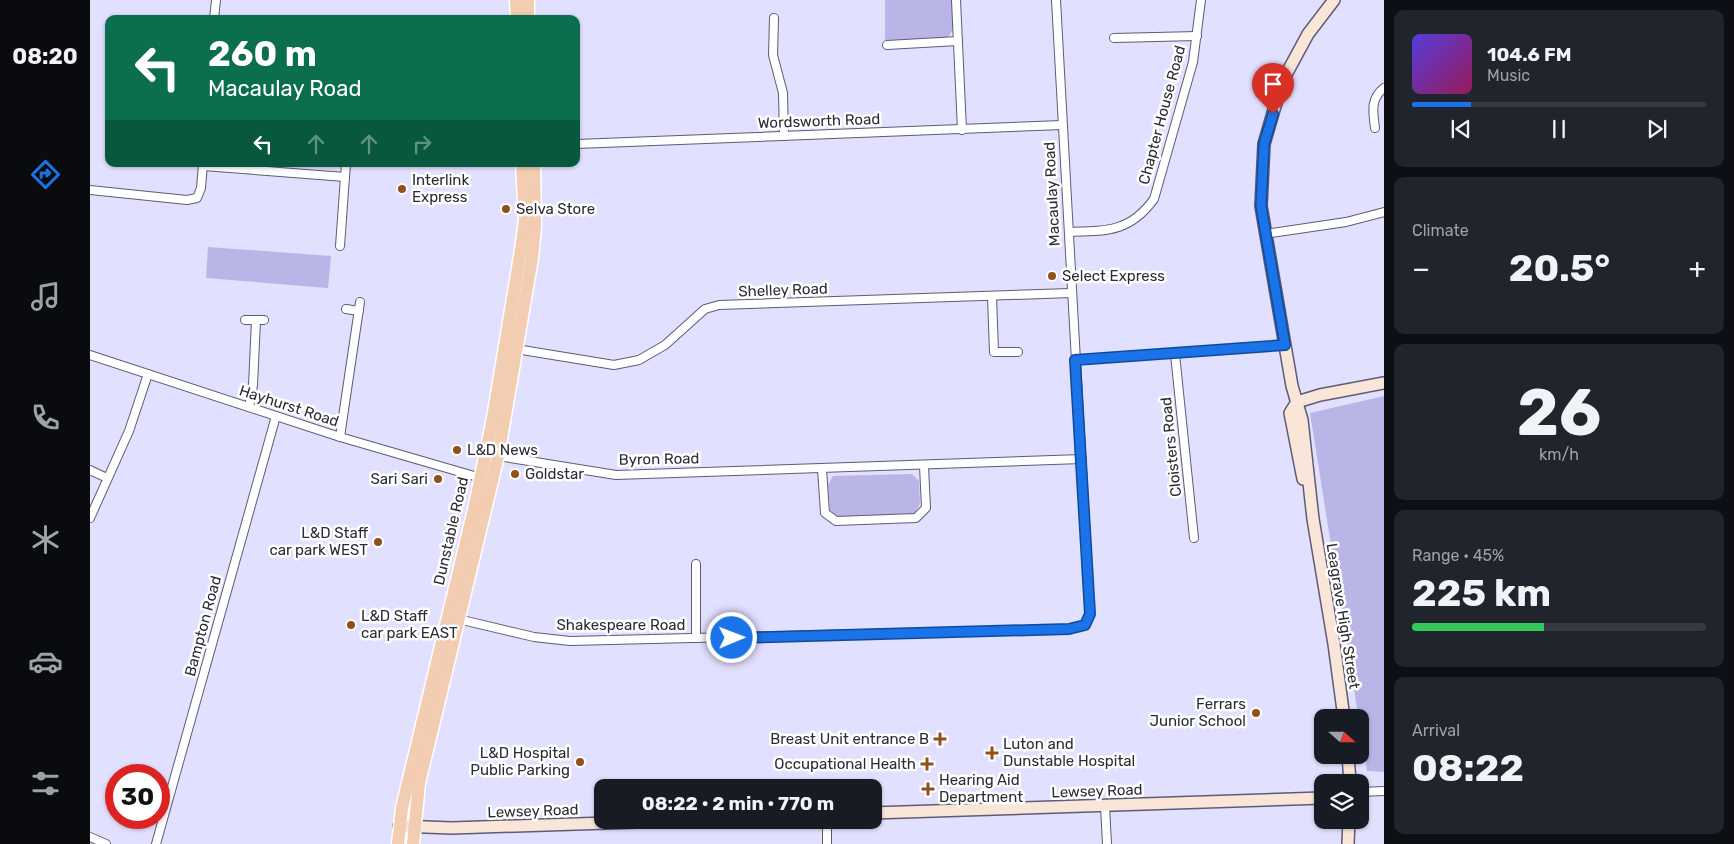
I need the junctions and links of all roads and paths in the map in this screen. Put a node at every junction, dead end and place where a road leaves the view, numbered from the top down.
1 (216, 0) edge
2 (516, 0) edge
3 (528, 0) edge
4 (956, 0) edge
5 (1056, 0) edge
6 (1200, 0) edge
7 (1334, 0) edge
8 (214, 15) edge
9 (517, 15) edge
10 (528, 15) edge
11 (774, 18) dead end
12 (1197, 36) junction
13 (1114, 38) dead end
14 (958, 42) junction
15 (886, 44) dead end
16 (1384, 88) edge
17 (1062, 125) junction
18 (1375, 128) dead end
19 (962, 130) junction
20 (784, 136) junction
21 (580, 144) edge
22 (203, 167) edge
23 (227, 167) edge
24 (346, 167) edge
25 (522, 167) edge
26 (534, 167) edge
27 (345, 177) junction
28 (90, 190) edge
29 (1384, 212) edge
30 (1068, 232) junction
31 (1265, 234) junction
32 (340, 246) dead end
33 (1071, 293) junction
34 (992, 296) junction
35 (360, 302) dead end
36 (346, 309) dead end
37 (359, 311) junction
38 (246, 320) dead end
39 (1285, 345) junction
40 (516, 349) junction
41 (1018, 352) dead end
42 (1176, 354) junction
43 (90, 355) edge
44 (1075, 360) junction
45 (148, 374) junction
46 (1384, 383) edge
47 (1297, 402) junction
48 (249, 407) junction
49 (276, 416) junction
50 (340, 437) junction
51 (498, 456) junction
52 (1082, 459) junction
53 (924, 466) junction
54 (822, 469) junction
55 (90, 470) edge
56 (108, 478) junction
57 (481, 478) junction
58 (90, 518) edge
59 (1194, 538) dead end
60 (696, 564) dead end
61 (458, 618) junction
62 (1085, 625) joint
63 (696, 638) junction
64 (1343, 709) edge
65 (1384, 791) edge
66 (1369, 792) edge
67 (1314, 798) edge
68 (1105, 806) junction
69 (882, 813) edge
70 (594, 823) edge
71 (399, 826) junction
72 (414, 826) junction
73 (827, 829) edge
74 (1349, 829) edge
75 (90, 837) edge
76 (106, 844) edge
77 (156, 844) edge
78 (398, 844) edge
79 (413, 844) edge
80 (827, 844) edge
81 (1107, 844) edge
82 (1348, 844) edge

1 - 8 street
2 - 9 main road
3 - 10 main road
4 - 14 street
5 - 17 street, Macaulay Road
6 - 12 street, Chapter House Road
7 - 31 street, Leagrave High Street
11 - 20 street
12 - 13 street
12 - 30 street, Chapter House Road
14 - 15 street
14 - 19 street
16 - 18 street
17 - 19 street, Wordsworth Road
17 - 30 street, Macaulay Road
19 - 20 street, Wordsworth Road
20 - 21 street, Wordsworth Road
22 - 28 street
23 - 27 street
24 - 27 street
25 - 57 main road, Dunstable Road
26 - 40 main road, Dunstable Road
27 - 32 street
29 - 31 street
30 - 33 street, Macaulay Road
31 - 39 street, Leagrave High Street
33 - 34 street, Shelley Road
33 - 44 street, Macaulay Road
34 - 40 street, Shelley Road
34 - 41 street
35 - 37 street
36 - 37 street
37 - 50 street
38 - 48 street
39 - 42 street
39 - 47 street, Leagrave High Street
40 - 51 main road, Dunstable Road
42 - 44 street
42 - 59 street, Cloisters Road
43 - 45 street, Hayhurst Road
44 - 52 street, Macaulay Road
45 - 48 street, Hayhurst Road
45 - 56 street
46 - 47 street
47 - 64 street, Leagrave High Street
48 - 49 street, Hayhurst Road
49 - 50 street, Hayhurst Road
49 - 77 street, Bampton Road
50 - 57 street, Hayhurst Road
51 - 54 street, Byron Road
51 - 61 main road, Dunstable Road
52 - 53 street, Byron Road
52 - 62 street, Macaulay Road
53 - 54 street, Byron Road
53 - 54 street
55 - 56 street
56 - 58 street
57 - 71 main road, Dunstable Road
60 - 63 street
61 - 63 street, Shakespeare Road
61 - 72 main road, Dunstable Road
62 - 63 street, Shakespeare Road
65 - 66 street
67 - 68 street, Lewsey Road
68 - 69 street, Lewsey Road
68 - 81 street
70 - 72 street, Lewsey Road
71 - 72 street, Lewsey Road
71 - 78 main road, Dunstable Road
72 - 79 main road, Dunstable Road
73 - 80 street
74 - 82 street
75 - 76 street

